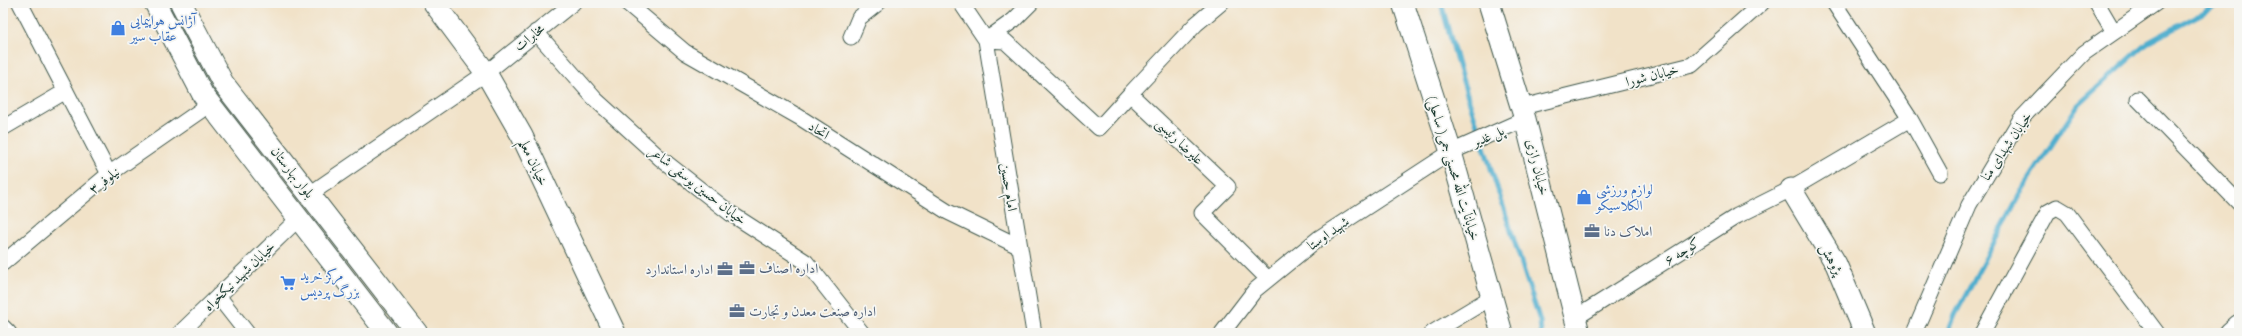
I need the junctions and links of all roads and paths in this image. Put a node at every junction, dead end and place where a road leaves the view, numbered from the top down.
1 (20, 3) edge
2 (155, 3) edge
3 (180, 3) edge
4 (434, 3) edge
5 (573, 3) edge
6 (627, 3) edge
7 (878, 3) edge
8 (961, 3) edge
9 (1031, 3) edge
10 (1221, 3) edge
11 (1403, 3) edge
12 (1489, 3) edge
13 (1762, 3) edge
14 (1834, 3) edge
15 (2096, 3) edge
16 (2156, 3) edge
17 (536, 32) junction
18 (2114, 32) junction
19 (851, 37) dead end
20 (986, 40) junction
21 (486, 73) junction
22 (66, 91) junction
23 (1130, 94) junction
24 (2138, 99) dead end
25 (210, 104) junction
26 (1524, 113) junction
27 (1910, 119) junction
28 (3, 128) edge
29 (1451, 152) junction
30 (1940, 173) dead end
31 (109, 174) junction
32 (1791, 190) junction
33 (310, 194) junction
34 (2239, 203) edge
35 (298, 218) junction
36 (1018, 246) junction
37 (3, 263) edge
38 (1268, 278) junction
39 (218, 296) junction
40 (1492, 297) junction
41 (1578, 325) edge
42 (2239, 325) edge
43 (3, 327) edge
44 (1229, 330) edge
45 (9, 333) edge
46 (180, 333) edge
47 (247, 333) edge
48 (387, 333) edge
49 (417, 333) edge
50 (615, 333) edge
51 (862, 333) edge
52 (1034, 333) edge
53 (1432, 333) edge
54 (1502, 333) edge
55 (1865, 333) edge
56 (1914, 333) edge
57 (1982, 333) edge
58 (2157, 333) edge
59 (2230, 333) edge

1 - 22 street
2 - 25 main road, بلوار بهارستان
3 - 33 main road, بلوار بهارستان
4 - 21 main road, خیابان معلم
5 - 17 street, مخابرات
6 - 36 street, اتحاد
7 - 19 street
8 - 20 street
9 - 20 street
10 - 23 street
11 - 29 main road, خیابانآیت الله محسنی جمی( ساحلی)
12 - 26 main road, خیابان رازی
13 - 26 street, خیابان شورا
14 - 27 street
15 - 18 street
16 - 18 street, خیابان شهدای منا
17 - 21 street, مخابرات
17 - 51 street, خیابان حسین یوسفی شاعر
18 - 56 street, خیابان شهدای منا
20 - 23 street
20 - 36 street, امام حسین
21 - 33 street, مخابرات
21 - 50 main road, خیابان معلم
22 - 28 street
22 - 31 street
23 - 38 street, علیرضا رئیسی
24 - 34 street
25 - 31 street, نیلوفر ۳
25 - 35 main road, بلوار بهارستان
26 - 29 street, پل غدیر
26 - 41 main road, خیابان رازی
27 - 30 street
27 - 32 street, کوچه ۶
29 - 38 street, شهید اوستا
29 - 40 main road, خیابانآیت الله محسنی جمی( ساحلی)
31 - 37 street, نیلوفر ۳
32 - 41 street, کوچه ۶
32 - 55 main road, پژوهش
33 - 49 main road, بلوار بهارستان
35 - 39 street, خیابان شهید نیکخواه
35 - 48 main road, بلوار بهارستان
36 - 52 street, امام حسین
38 - 44 street, شهید اوستا
39 - 46 street, خیابان شهید نیکخواه
39 - 47 street
40 - 53 street
40 - 54 main road, خیابانآیت الله محسنی جمی( ساحلی)
42 - 59 main road
43 - 45 street
57 - 58 street

